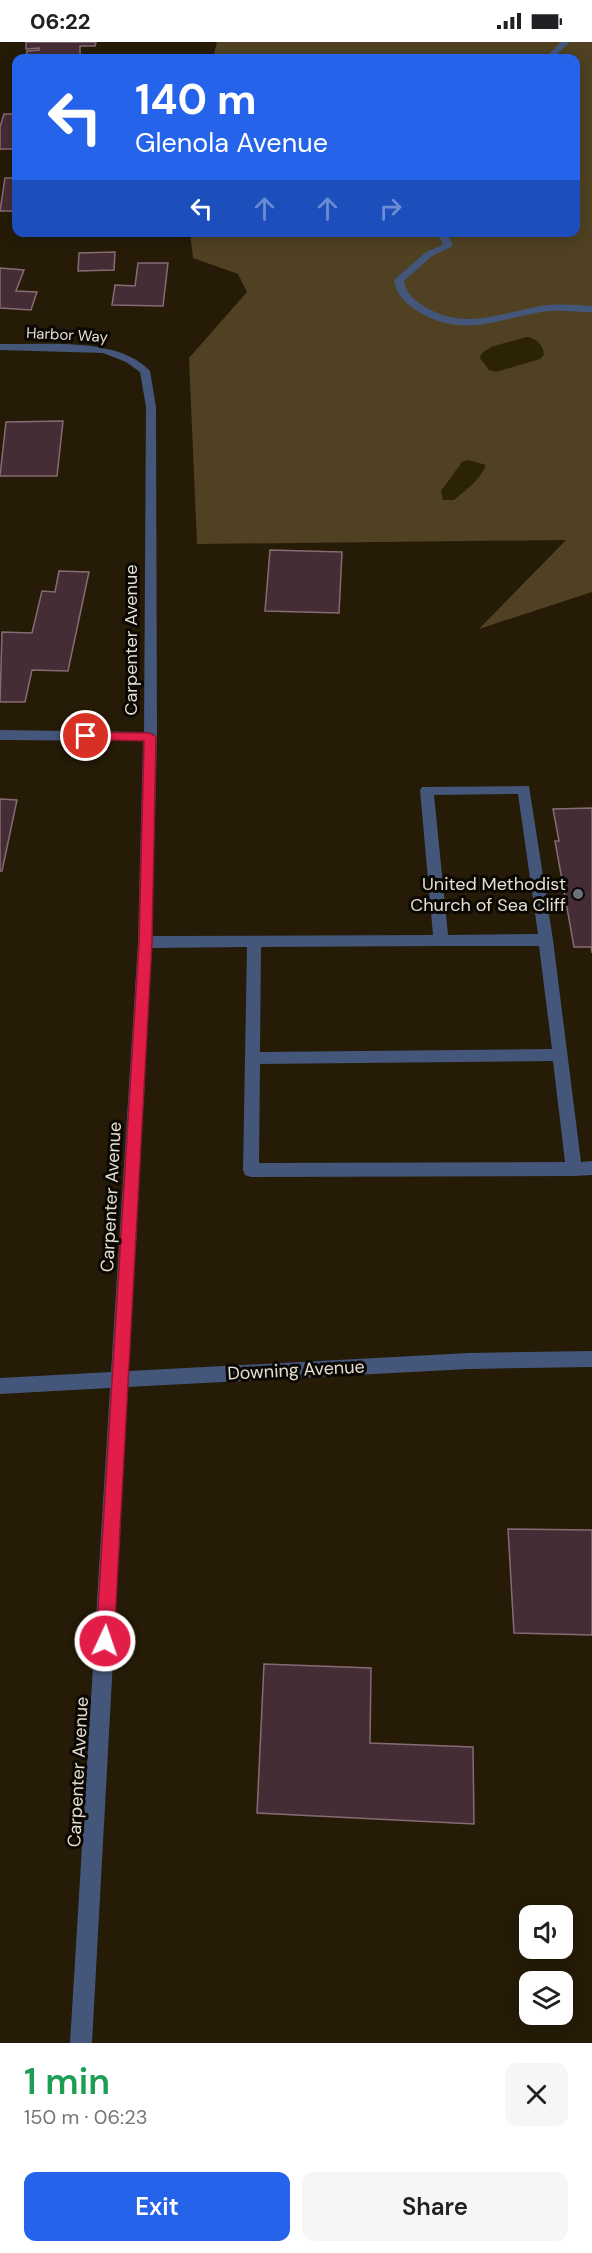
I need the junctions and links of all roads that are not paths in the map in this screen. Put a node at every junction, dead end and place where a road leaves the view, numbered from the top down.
1 (566, 42) edge
2 (553, 54) edge
3 (444, 237) edge
4 (592, 309) edge
5 (0, 347) edge
6 (130, 360) joint
7 (0, 735) edge
8 (150, 737) junction
9 (546, 940) junction
10 (441, 941) junction
11 (146, 942) junction
12 (254, 942) junction
13 (559, 1055) junction
14 (252, 1058) junction
15 (592, 1168) edge
16 (574, 1169) junction
17 (592, 1359) edge
18 (120, 1380) junction
19 (0, 1386) edge
20 (81, 2043) edge

1 - 2 street
3 - 4 street
5 - 6 street, Harbor Way
6 - 8 street, Carpenter Avenue
7 - 8 street
8 - 11 street, Carpenter Avenue
9 - 10 street
9 - 10 street
9 - 13 street
10 - 12 street
11 - 12 street
11 - 18 street, Carpenter Avenue
12 - 14 street
13 - 14 street
13 - 16 street
14 - 16 street
15 - 16 street
17 - 18 street, Downing Avenue
18 - 19 street, Downing Avenue
18 - 20 street, Carpenter Avenue

